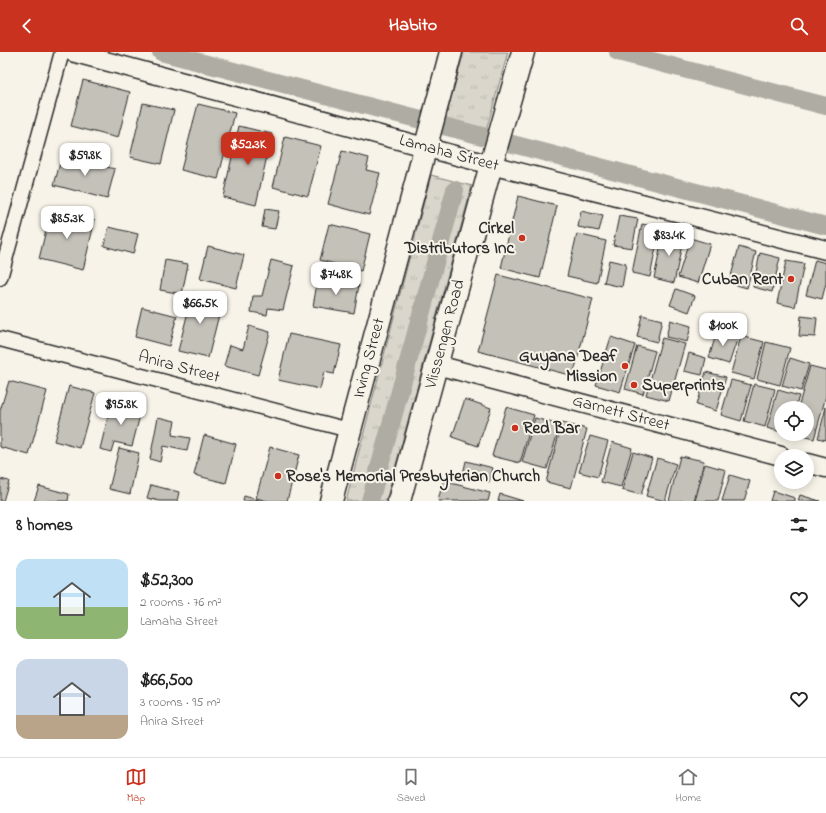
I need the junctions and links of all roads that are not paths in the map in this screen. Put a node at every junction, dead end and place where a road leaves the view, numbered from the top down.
1 (62, 52) edge
2 (72, 52) edge
3 (451, 52) edge
4 (523, 52) edge
5 (428, 140) junction
6 (491, 165) junction
7 (826, 250) edge
8 (0, 278) edge
9 (0, 339) edge
10 (437, 364) junction
11 (350, 430) junction
12 (774, 454) edge
13 (814, 465) edge
14 (826, 468) edge
15 (331, 501) edge
16 (399, 501) edge

1 - 8 street
2 - 5 street, Lamaha Street
3 - 5 main road, Irving Street
4 - 6 main road, Vlissengen Road
5 - 6 street, Lamaha Street
5 - 11 main road, Irving Street
6 - 7 street, Lamaha Street
6 - 10 main road, Vlissengen Road
9 - 11 street, Anira Street
10 - 12 street, Garnett Street
10 - 16 main road, Vlissengen Road
11 - 15 main road, Irving Street
13 - 14 street

